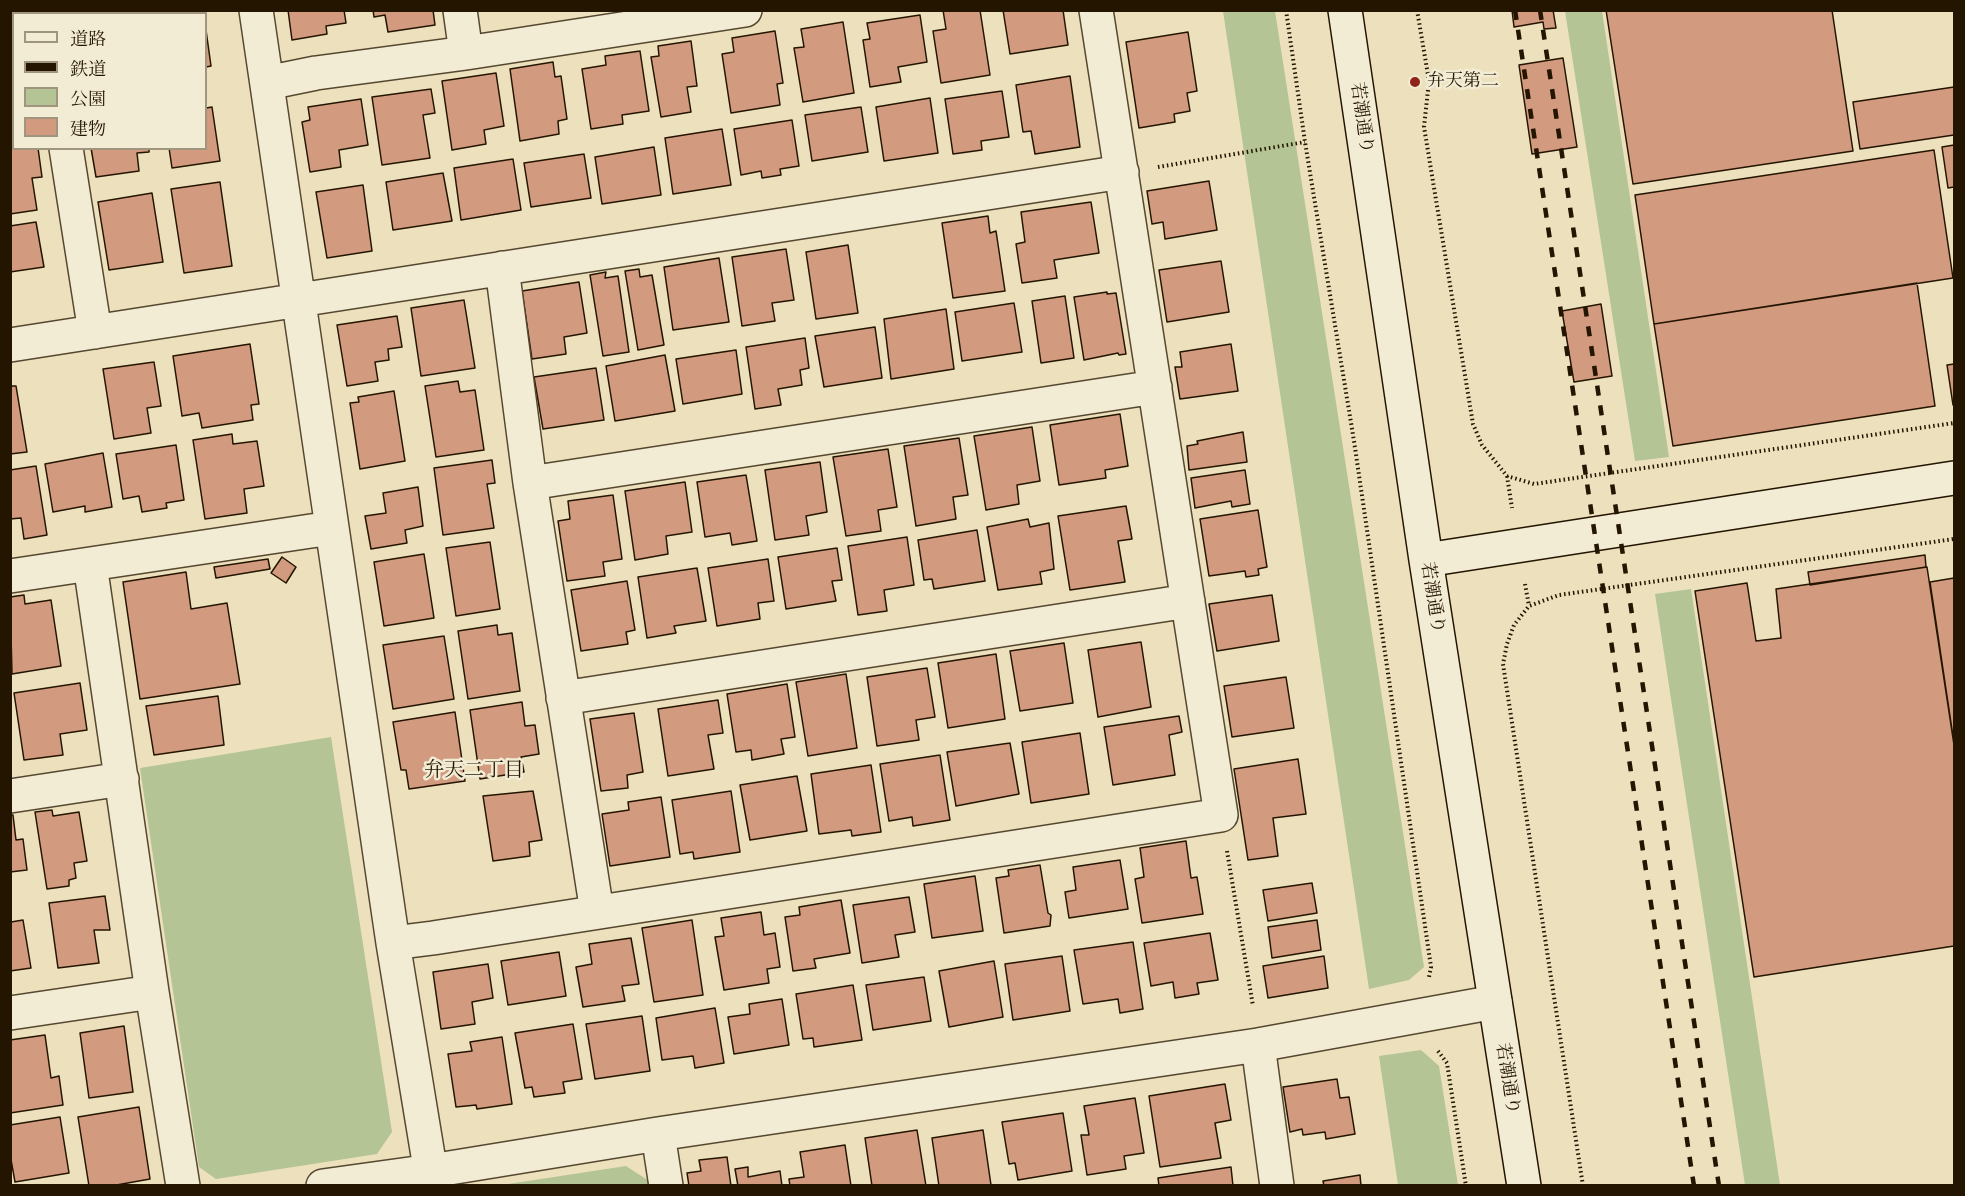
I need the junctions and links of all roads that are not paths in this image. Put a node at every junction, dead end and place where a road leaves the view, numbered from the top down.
1 (255, 10) edge
2 (460, 10) edge
3 (745, 10) edge
4 (1096, 10) edge
5 (1345, 10) edge
6 (466, 53) junction
7 (267, 83) junction
8 (66, 150) edge
9 (1122, 172) junction
10 (502, 268) junction
11 (297, 301) junction
12 (95, 333) junction
13 (10, 345) edge
14 (1155, 387) junction
15 (1954, 478) edge
16 (530, 483) junction
17 (331, 528) junction
18 (1426, 560) junction
19 (90, 564) junction
20 (10, 576) edge
21 (1188, 601) junction
22 (563, 698) junction
23 (122, 779) junction
24 (10, 796) edge
25 (597, 912) junction
26 (393, 943) junction
27 (152, 992) junction
28 (1495, 1002) junction
29 (10, 1013) edge
30 (1258, 1046) junction
31 (658, 1134) junction
32 (432, 1178) edge
33 (183, 1185) edge
34 (323, 1185) edge
35 (666, 1185) edge
36 (1276, 1185) edge
37 (1524, 1185) edge

1 - 7 street
2 - 6 street
3 - 6 street
4 - 9 street
5 - 18 street, 若潮通り
6 - 7 street
7 - 11 street
8 - 12 street
9 - 10 street
9 - 14 street
10 - 11 street
10 - 16 street
11 - 12 street
11 - 17 street
12 - 13 street
14 - 16 street
14 - 21 street
15 - 18 street
16 - 22 street
17 - 19 street
17 - 26 street
18 - 28 street, 若潮通り
19 - 20 street
19 - 23 street
21 - 22 street
21 - 25 street
22 - 25 street
23 - 24 street
23 - 27 street
25 - 26 street
26 - 32 street
27 - 29 street
27 - 33 street
28 - 30 street
28 - 37 street, 若潮通り
30 - 31 street
30 - 36 street
31 - 32 street
31 - 35 street
32 - 34 street

